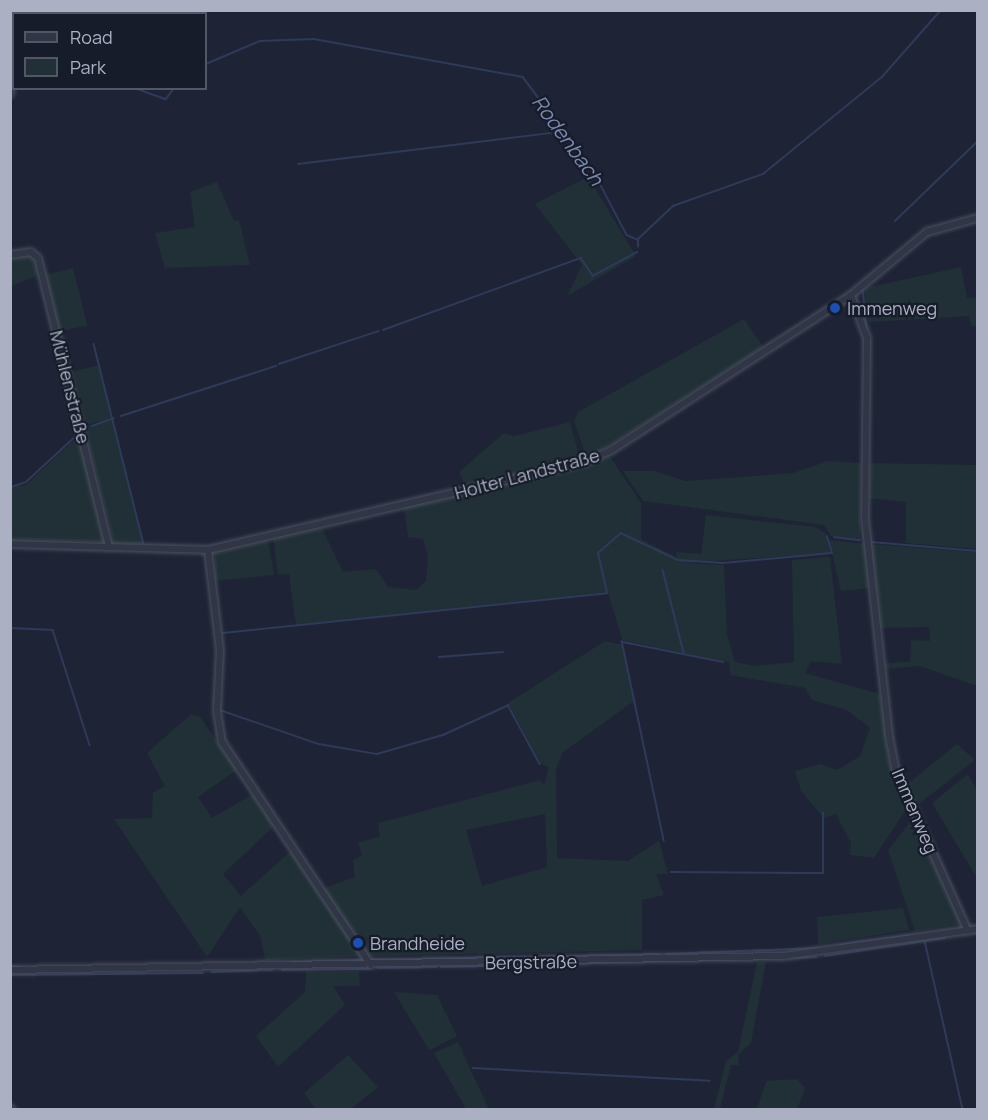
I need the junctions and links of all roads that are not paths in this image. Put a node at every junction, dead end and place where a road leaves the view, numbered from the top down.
1 (978, 218) edge
2 (10, 255) edge
3 (851, 295) junction
4 (10, 543) edge
5 (110, 547) junction
6 (208, 550) junction
7 (978, 929) edge
8 (968, 931) junction
9 (371, 965) junction
10 (10, 970) edge

1 - 3 street, Holter Landstraße
2 - 5 street, Mühlenstraße
3 - 6 street, Holter Landstraße
3 - 8 street, Immenweg
4 - 5 street, Holter Landstraße
5 - 6 street, Holter Landstraße
6 - 9 street
7 - 8 street, Bergstraße
8 - 9 street, Bergstraße
9 - 10 street, Bergstraße

